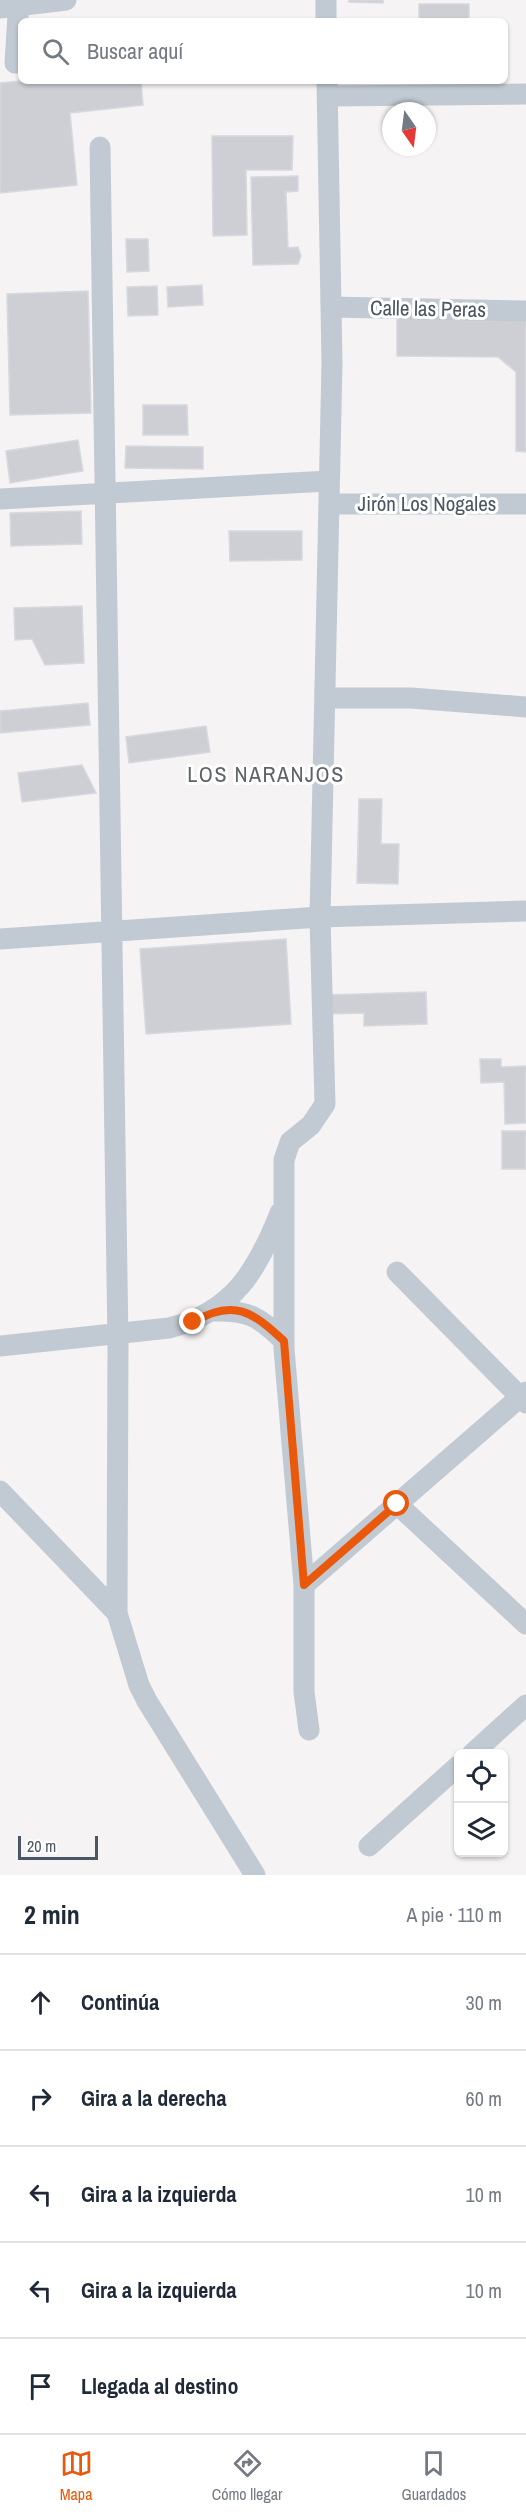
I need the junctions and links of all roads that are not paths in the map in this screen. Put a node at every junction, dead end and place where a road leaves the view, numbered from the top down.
1 (66, 0) edge
2 (326, 0) edge
3 (13, 5) edge
4 (326, 18) edge
5 (15, 63) dead end
6 (327, 88) edge
7 (526, 94) edge
8 (100, 147) dead end
9 (331, 307) junction
10 (526, 311) edge
11 (329, 482) junction
12 (105, 494) junction
13 (0, 500) edge
14 (329, 504) junction
15 (526, 504) edge
16 (325, 698) junction
17 (526, 707) edge
18 (526, 911) edge
19 (320, 917) junction
20 (110, 932) junction
21 (0, 939) edge
22 (284, 1204) junction
23 (397, 1272) dead end
24 (212, 1311) junction
25 (117, 1333) junction
26 (284, 1341) junction
27 (0, 1346) edge
28 (524, 1397) edge
29 (0, 1491) edge
30 (397, 1504) junction
31 (304, 1585) junction
32 (117, 1613) junction
33 (526, 1623) edge
34 (526, 1705) edge
35 (309, 1730) dead end
36 (478, 1749) edge
37 (454, 1770) edge
38 (369, 1846) dead end
39 (255, 1875) edge

1 - 3 street
2 - 4 street
3 - 5 street
6 - 7 street
6 - 9 street
8 - 12 street
9 - 10 street, Calle las Peras
9 - 11 street
11 - 12 street
11 - 14 street
12 - 13 street
12 - 20 street
14 - 15 street, Jirón Los Nogales
14 - 16 street
16 - 17 street
16 - 19 street
18 - 19 street
19 - 20 street
19 - 22 street
20 - 21 street
20 - 25 street
22 - 24 street
22 - 26 street
23 - 28 street
24 - 25 street
24 - 26 street
25 - 27 street
25 - 32 street
26 - 31 street
28 - 30 street
29 - 32 street
30 - 31 street
30 - 33 street
31 - 35 street
32 - 39 street
34 - 36 street
37 - 38 street

